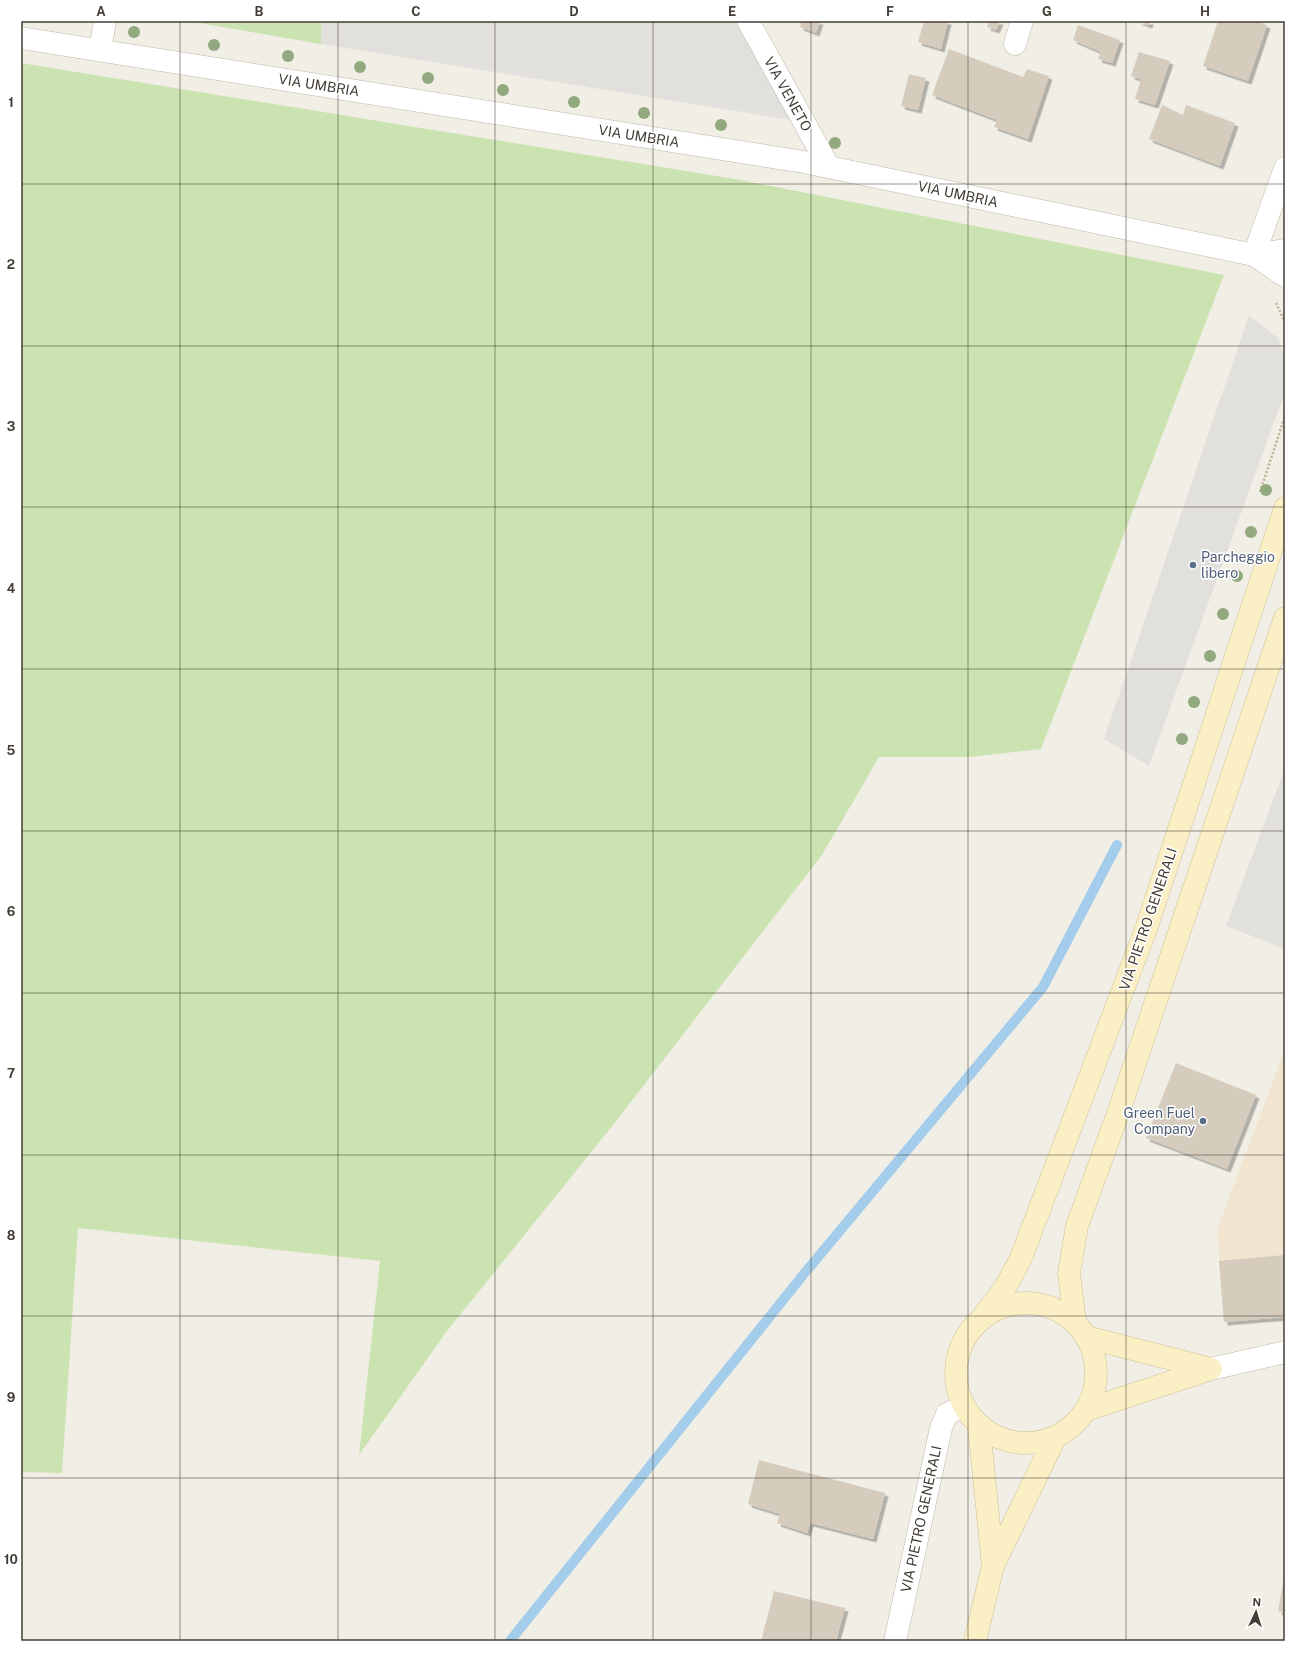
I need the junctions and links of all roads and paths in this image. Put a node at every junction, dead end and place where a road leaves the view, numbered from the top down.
1 (105, 21) edge
2 (748, 21) edge
3 (1022, 21) edge
4 (21, 38) edge
5 (1015, 44) dead end
6 (100, 50) junction
7 (829, 167) junction
8 (1285, 168) edge
9 (1285, 250) edge
10 (1254, 255) junction
11 (1285, 276) edge
12 (1273, 297) dead end
13 (1285, 322) edge
14 (1285, 508) edge
15 (1285, 618) edge
16 (982, 1318) junction
17 (1080, 1330) junction
18 (1285, 1352) edge
19 (1211, 1370) junction
20 (963, 1406) junction
21 (1086, 1410) junction
22 (979, 1427) junction
23 (1055, 1438) junction
24 (993, 1566) junction
25 (895, 1641) edge
26 (975, 1641) edge

1 - 6 street
2 - 7 street, VIA VENETO
3 - 5 street
4 - 6 street, VIA UMBRIA
6 - 7 street, VIA UMBRIA
7 - 10 street, VIA UMBRIA
8 - 10 street
9 - 10 street
10 - 11 street
12 - 13 path
14 - 16 street, VIA PIETRO GENERALI
15 - 17 street
16 - 17 street
16 - 20 street
17 - 19 street
17 - 21 street
18 - 19 street
19 - 21 street
20 - 22 street
20 - 25 street, VIA PIETRO GENERALI
21 - 23 street
22 - 23 street
22 - 24 street
23 - 24 street
24 - 26 street

